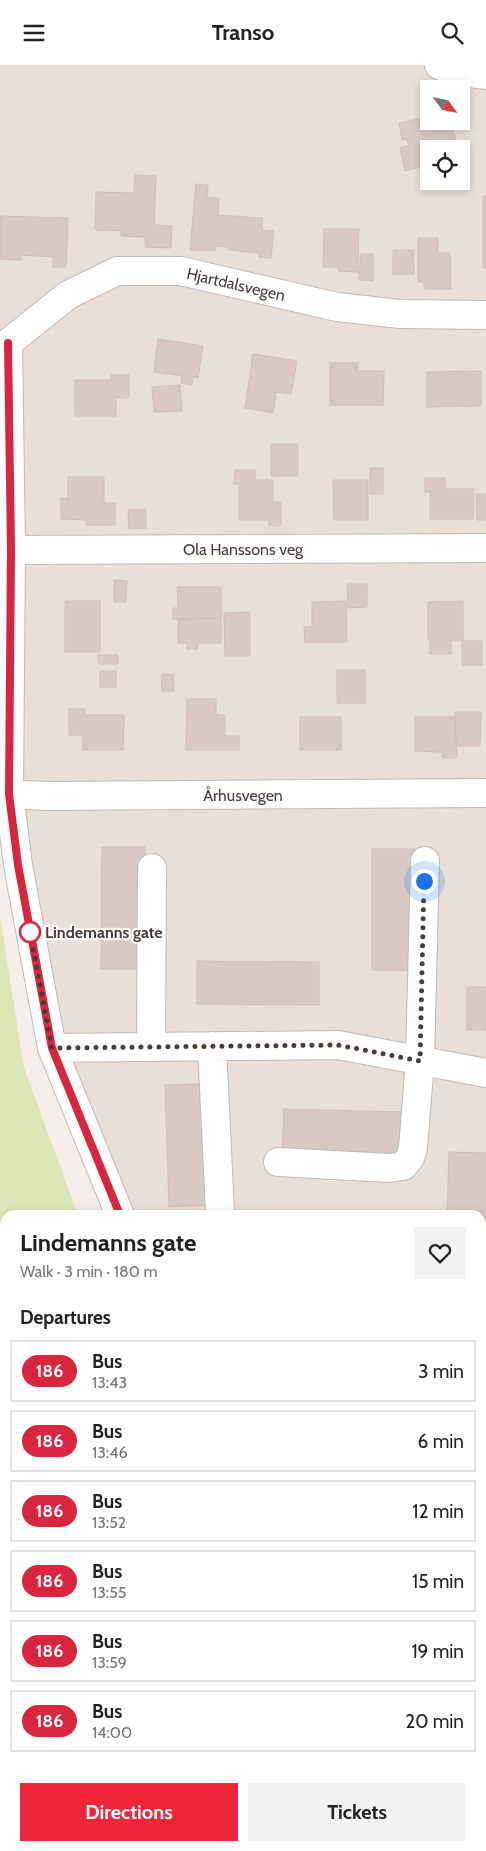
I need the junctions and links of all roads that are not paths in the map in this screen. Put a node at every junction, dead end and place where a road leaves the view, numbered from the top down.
1 (439, 65) edge
2 (486, 75) edge
3 (486, 315) edge
4 (4, 343) edge
5 (486, 548) edge
6 (5, 549) edge
7 (486, 793) edge
8 (4, 794) edge
9 (425, 861) dead end
10 (152, 868) dead end
11 (152, 1047) junction
12 (212, 1047) junction
13 (52, 1048) junction
14 (420, 1061) junction
15 (486, 1073) edge
16 (278, 1162) dead end
17 (118, 1210) edge
18 (220, 1210) edge

1 - 2 street
3 - 4 street, Hjartdalsvegen
4 - 6 street
5 - 6 street, Ola Hanssons veg
6 - 8 street
7 - 8 street, Århusvegen
8 - 13 street
9 - 14 street
10 - 11 street
11 - 12 street
11 - 13 street
12 - 14 street
12 - 18 street
13 - 17 street
14 - 15 street
14 - 16 street

